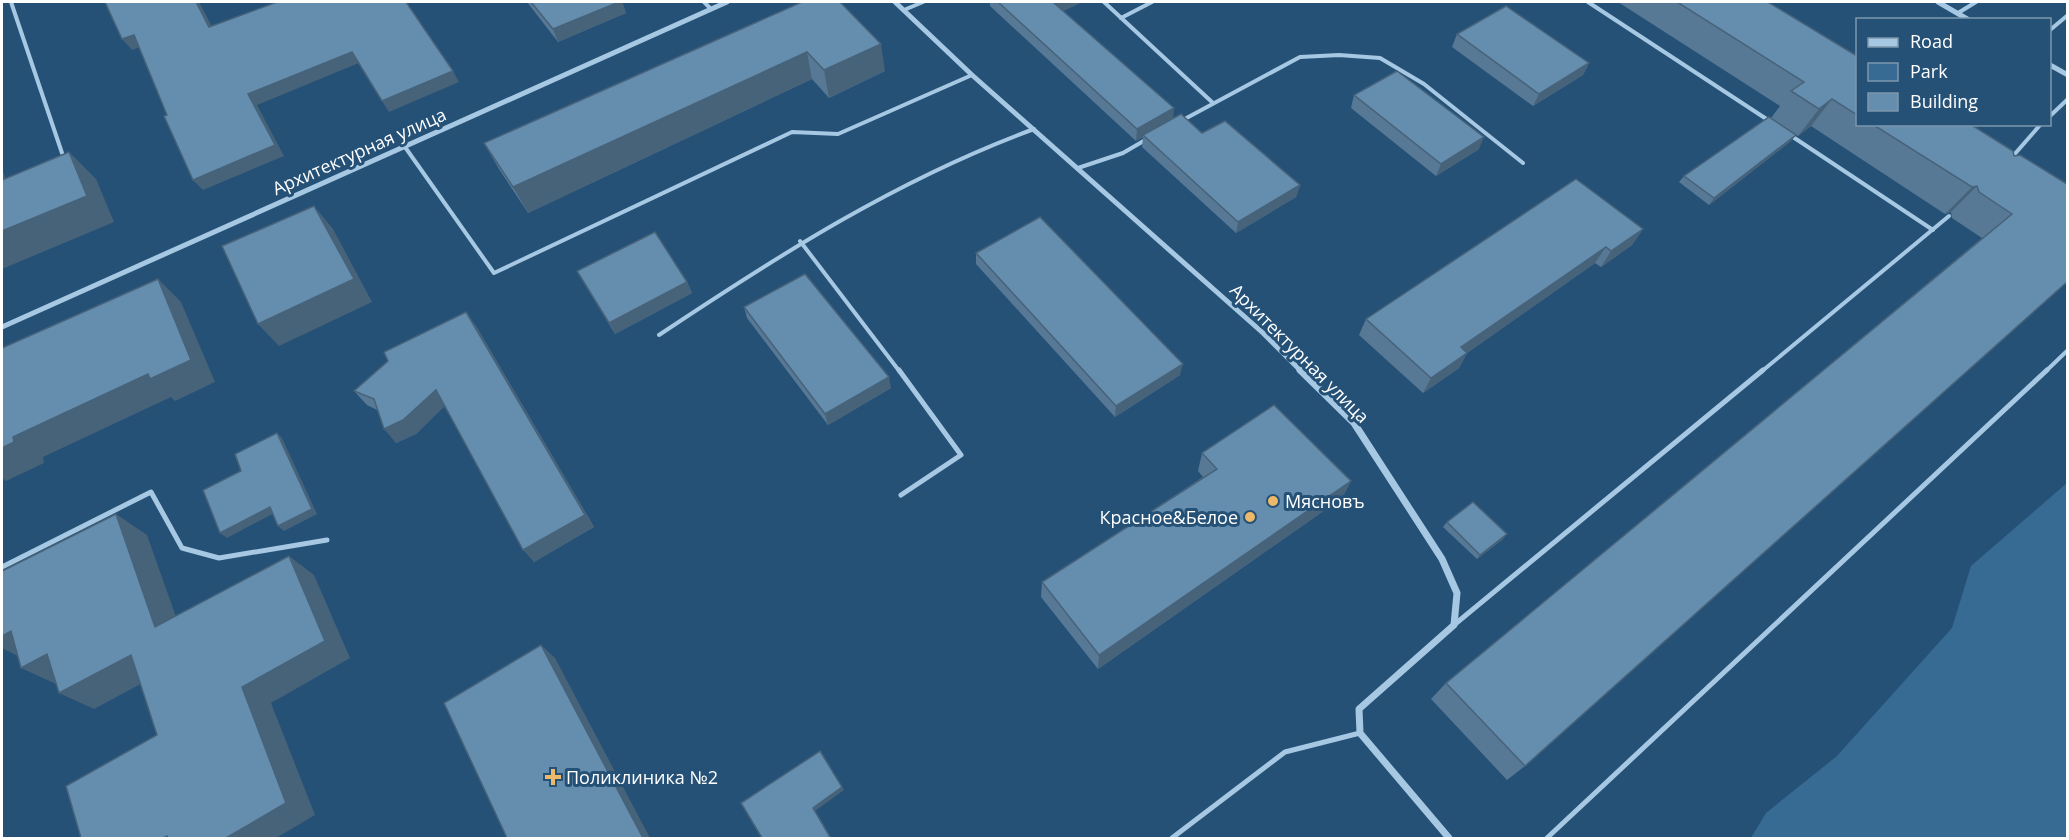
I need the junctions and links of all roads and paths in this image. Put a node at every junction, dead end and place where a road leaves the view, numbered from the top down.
1 (11, 2) edge
2 (704, 2) edge
3 (727, 2) edge
4 (895, 2) edge
5 (923, 2) edge
6 (1104, 2) edge
7 (1152, 2) edge
8 (1588, 2) edge
9 (1938, 2) edge
10 (1976, 2) edge
11 (711, 9) junction
12 (904, 10) junction
13 (1958, 13) junction
14 (2067, 15) edge
15 (1121, 18) junction
16 (1966, 18) edge
17 (2051, 28) edge
18 (2051, 66) edge
19 (972, 75) junction
20 (2067, 75) edge
21 (2067, 99) edge
22 (1213, 103) junction
23 (2051, 114) edge
24 (1173, 125) edge
25 (1776, 126) edge
26 (2039, 126) edge
27 (1034, 129) junction
28 (1786, 132) edge
29 (1153, 136) edge
30 (405, 147) junction
31 (62, 153) edge
32 (2012, 155) junction
33 (2021, 161) edge
34 (1523, 162) dead end
35 (2005, 163) edge
36 (1078, 168) junction
37 (1949, 216) edge
38 (1933, 230) junction
39 (800, 241) junction
40 (2, 327) edge
41 (659, 335) dead end
42 (2067, 350) edge
43 (901, 495) dead end
44 (327, 540) dead end
45 (2, 567) edge
46 (1454, 625) junction
47 (1360, 733) junction
48 (1172, 838) edge
49 (1449, 838) edge
50 (1547, 838) edge

1 - 31 lane
2 - 11 lane
3 - 11 street, Архитектурная улица
4 - 12 street, Архитектурная улица
5 - 12 lane
6 - 15 lane
7 - 15 lane
8 - 25 lane
9 - 13 street
10 - 13 lane
11 - 30 street, Архитектурная улица
12 - 19 street, Архитектурная улица
13 - 16 street
14 - 17 lane
15 - 22 lane
18 - 20 street
19 - 27 street, Архитектурная улица
19 - 30 lane
21 - 23 lane
22 - 24 lane
22 - 34 lane
26 - 32 lane
27 - 36 street, Архитектурная улица
27 - 39 lane
28 - 38 lane
29 - 36 lane
30 - 40 street, Архитектурная улица
32 - 33 lane
32 - 35 lane
36 - 46 street, Архитектурная улица
37 - 38 lane
38 - 46 lane
39 - 41 lane
39 - 43 lane
42 - 50 lane
44 - 45 lane
46 - 47 street
47 - 48 lane
47 - 49 street

